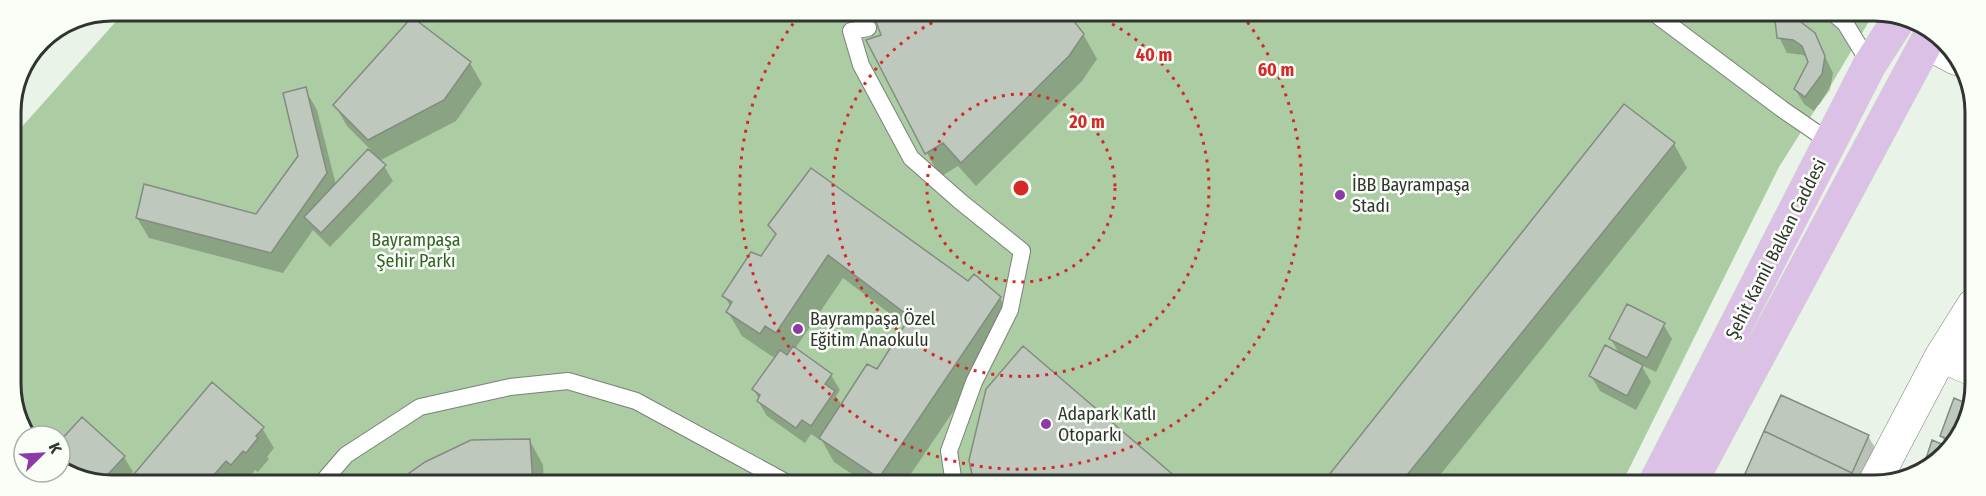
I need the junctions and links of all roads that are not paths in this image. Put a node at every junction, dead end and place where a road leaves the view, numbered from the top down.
1 (1665, 21) edge
2 (1843, 21) edge
3 (1896, 24) edge
4 (868, 28) dead end
5 (1928, 39) edge
6 (1870, 64) junction
7 (1830, 142) junction
8 (1965, 319) edge
9 (1941, 356) junction
10 (1965, 366) edge
11 (329, 475) edge
12 (772, 475) edge
13 (953, 475) edge
14 (1659, 475) edge
15 (1694, 475) edge
16 (1878, 475) edge

1 - 7 lane
2 - 6 lane
3 - 6 main road, Şehit Kamil Balkan Caddesi
4 - 13 lane
5 - 15 main road, Şehit Kamil Balkan Caddesi
6 - 7 main road, Şehit Kamil Balkan Caddesi
7 - 14 main road, Şehit Kamil Balkan Caddesi
8 - 9 street
9 - 10 street
9 - 16 street
11 - 12 lane

